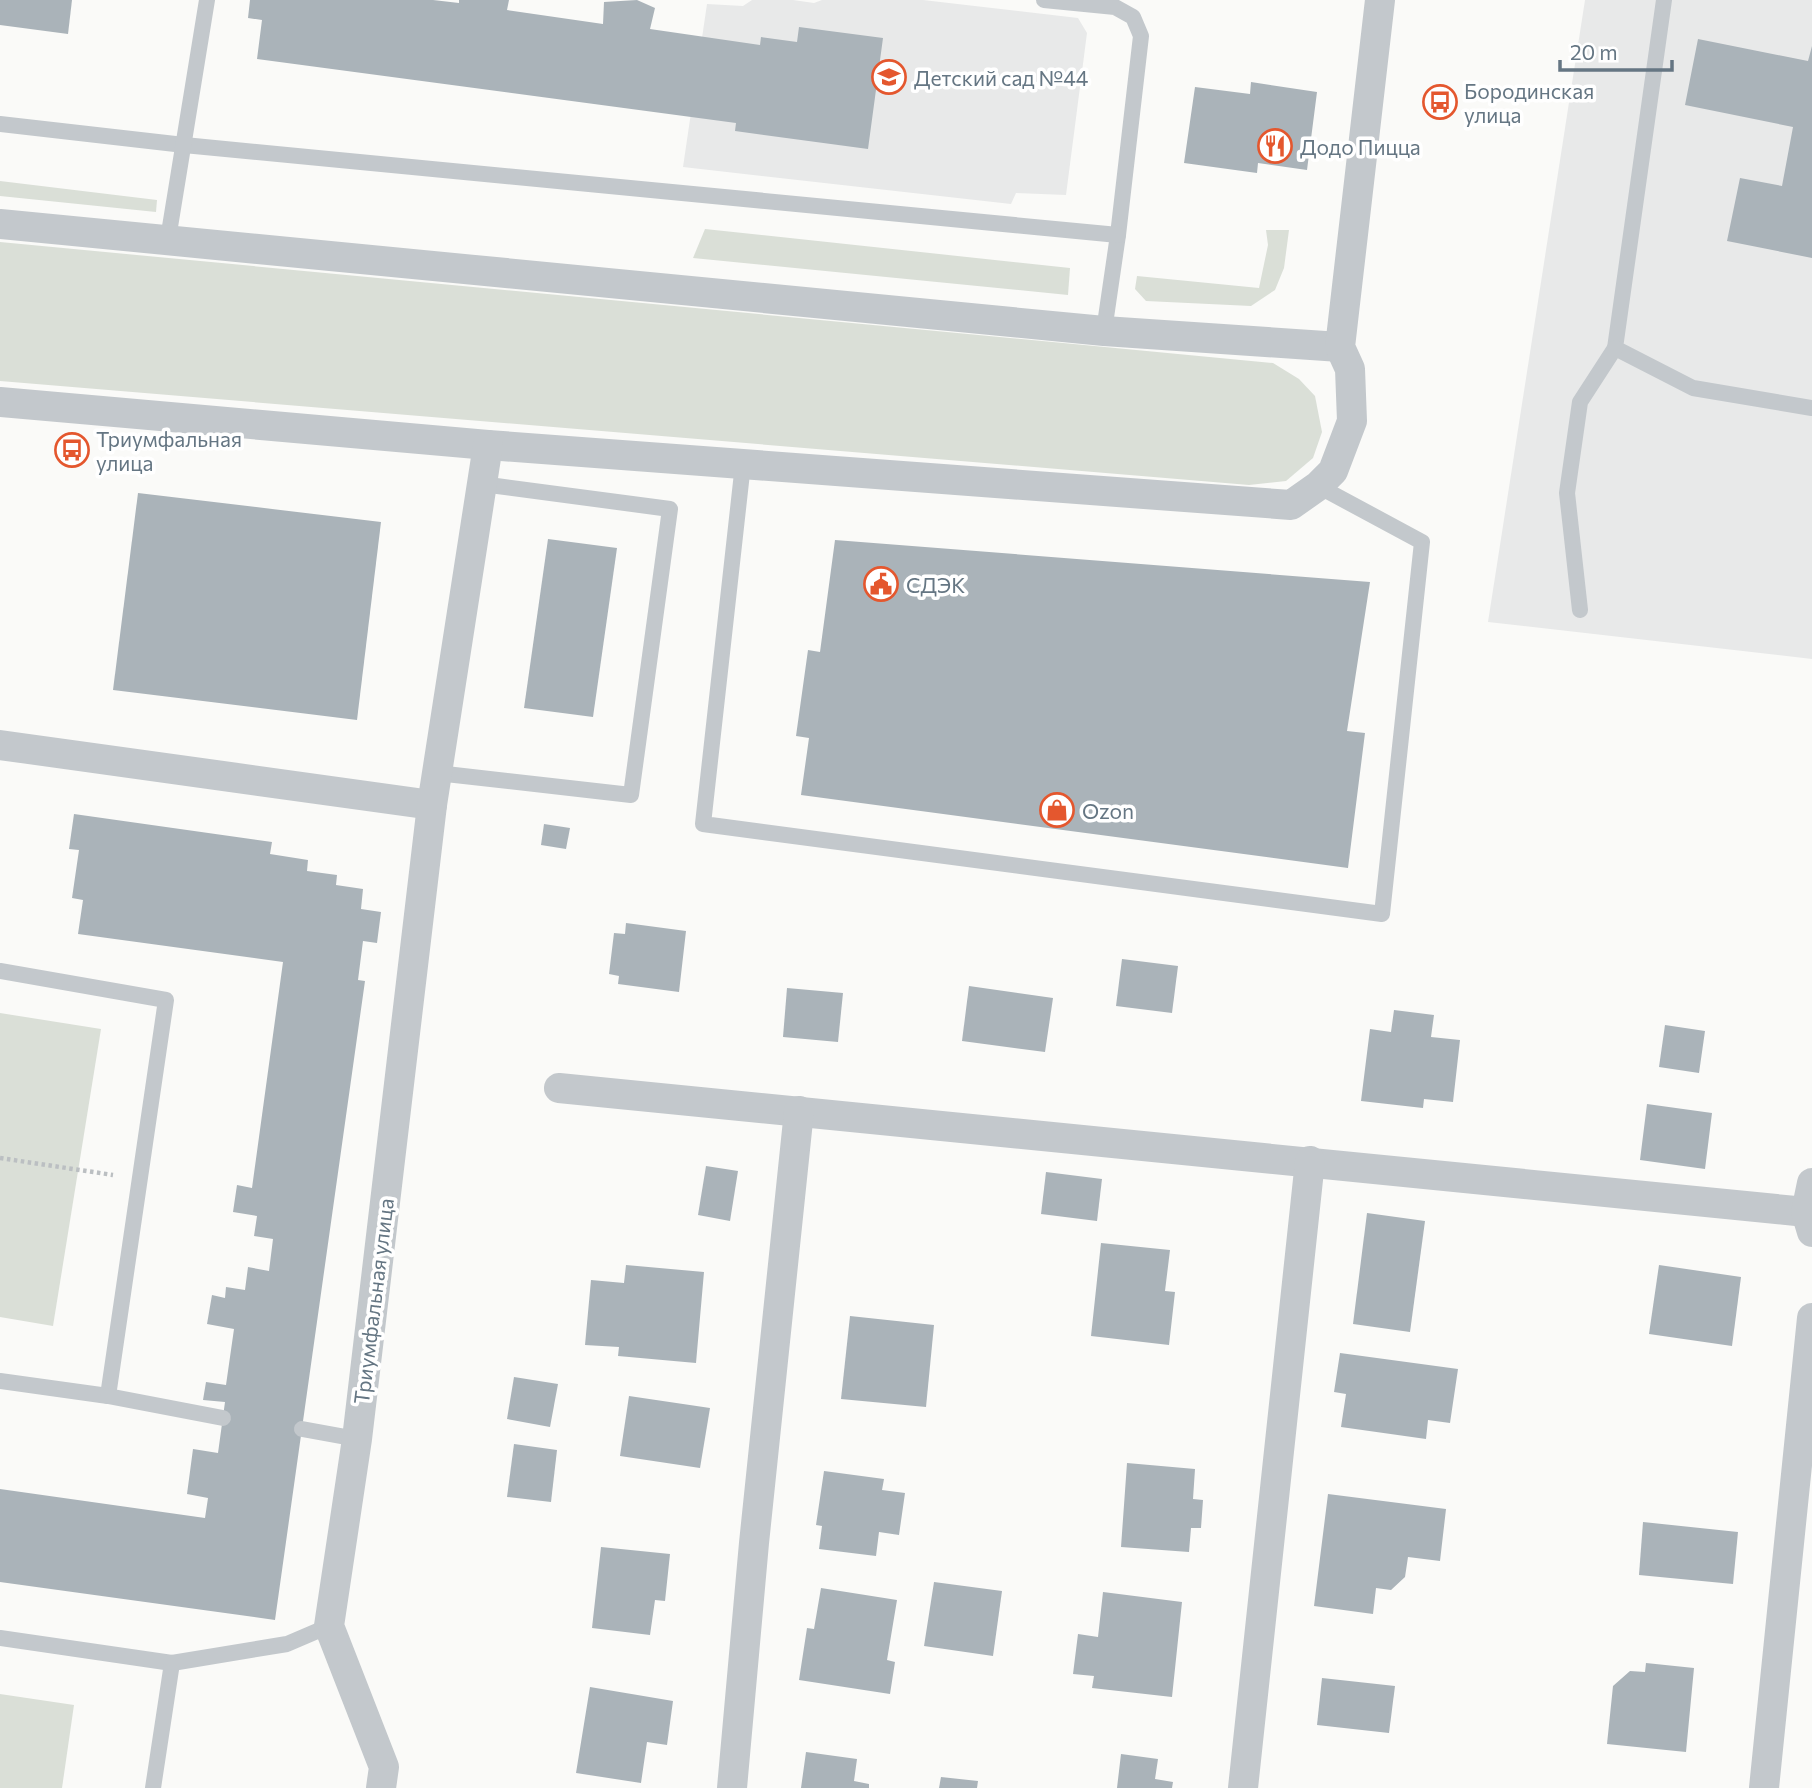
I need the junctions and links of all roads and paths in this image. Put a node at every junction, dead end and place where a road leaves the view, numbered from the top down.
1 (207, 0) edge
2 (1044, 0) edge
3 (1380, 0) edge
4 (1664, 0) edge
5 (0, 124) edge
6 (184, 145) junction
7 (0, 224) edge
8 (1118, 235) junction
9 (168, 239) junction
10 (1104, 331) junction
11 (1340, 347) junction
12 (1615, 348) junction
13 (0, 402) edge
14 (1812, 408) edge
15 (488, 445) junction
16 (743, 464) junction
17 (482, 484) junction
18 (1318, 486) junction
19 (1580, 610) dead end
20 (0, 745) edge
21 (437, 773) junction
22 (432, 805) junction
23 (0, 971) edge
24 (559, 1088) dead end
25 (799, 1111) junction
26 (0, 1158) edge
27 (1310, 1161) junction
28 (140, 1179) junction
29 (1812, 1183) edge
30 (1809, 1222) edge
31 (1812, 1318) edge
32 (0, 1381) edge
33 (108, 1396) junction
34 (223, 1418) dead end
35 (302, 1429) dead end
36 (357, 1439) junction
37 (329, 1626) junction
38 (0, 1638) edge
39 (172, 1663) junction
40 (153, 1788) edge
41 (381, 1788) edge
42 (732, 1788) edge
43 (1243, 1788) edge
44 (1764, 1788) edge

1 - 6 lane
2 - 8 lane
3 - 11 street
4 - 12 lane
5 - 6 lane
6 - 8 lane
6 - 9 lane
7 - 9 street
8 - 10 lane
9 - 10 street
10 - 11 street
11 - 18 street
12 - 14 lane
12 - 19 lane
13 - 15 street
15 - 16 street
15 - 17 street, Триумфальная улица
16 - 18 street
16 - 18 lane
17 - 21 street, Триумфальная улица
17 - 21 lane
20 - 22 street
21 - 22 street, Триумфальная улица
22 - 36 street, Триумфальная улица
23 - 28 lane
24 - 25 street
25 - 27 street
25 - 42 street
26 - 28 path
27 - 30 street
27 - 43 street
28 - 33 lane
29 - 30 street
31 - 44 street
32 - 33 lane
33 - 34 lane
35 - 36 lane
36 - 37 street, Триумфальная улица
37 - 39 lane
37 - 41 street, Триумфальная улица
38 - 39 lane
39 - 40 lane

